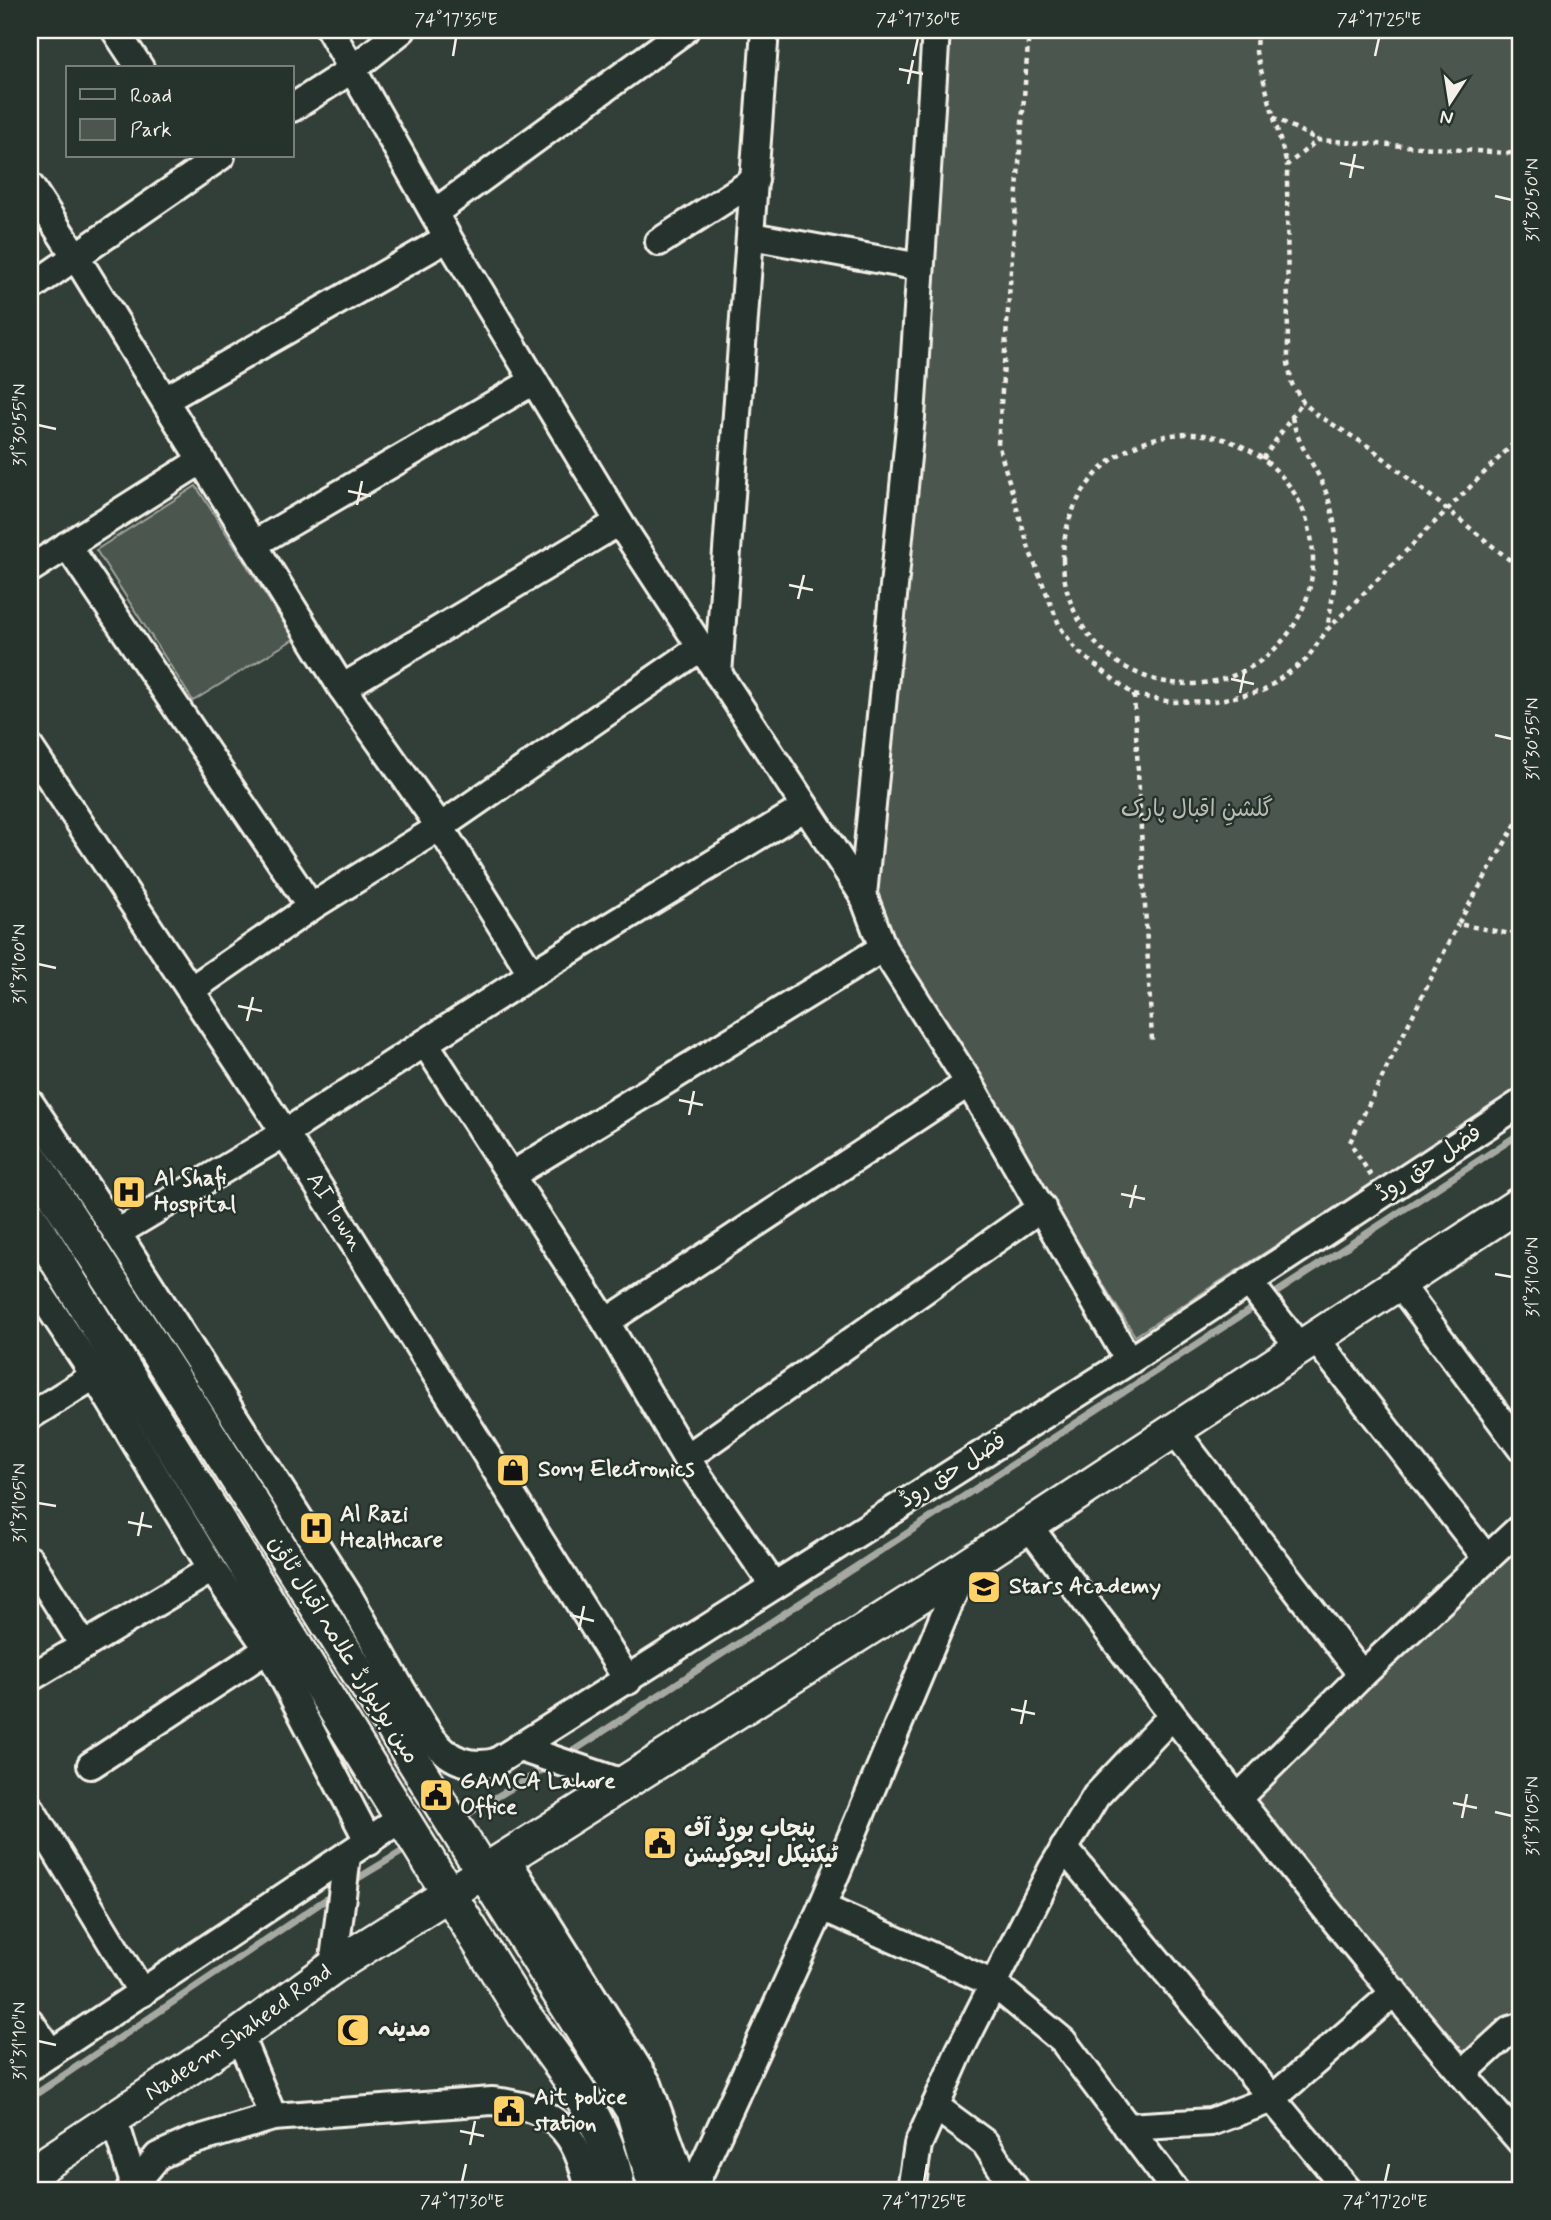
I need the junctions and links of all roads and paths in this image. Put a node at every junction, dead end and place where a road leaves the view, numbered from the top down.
1 (115, 30) edge
2 (330, 30) edge
3 (402, 30) edge
4 (685, 30) edge
5 (765, 30) edge
6 (936, 30) edge
7 (1029, 30) edge
8 (1257, 30) edge
9 (139, 66) edge
10 (354, 68) junction
11 (294, 107) edge
12 (1273, 117) junction
13 (1318, 141) junction
14 (1521, 154) edge
15 (207, 160) edge
16 (1287, 165) junction
17 (755, 180) junction
18 (30, 186) edge
19 (434, 213) junction
20 (751, 236) junction
21 (448, 238) junction
22 (659, 242) dead end
23 (76, 257) junction
24 (920, 267) junction
25 (30, 288) edge
26 (534, 381) junction
27 (165, 400) junction
28 (1303, 402) junction
29 (1292, 417) junction
30 (1521, 436) edge
31 (1263, 459) junction
32 (202, 460) junction
33 (1446, 508) junction
34 (619, 522) junction
35 (254, 544) junction
36 (67, 545) junction
37 (30, 569) edge
38 (1521, 569) edge
39 (1327, 630) junction
40 (700, 648) junction
41 (718, 674) junction
42 (342, 688) junction
43 (1135, 695) junction
44 (30, 748) edge
45 (804, 808) junction
46 (1521, 815) edge
47 (440, 827) junction
48 (863, 895) junction
49 (311, 907) junction
50 (1458, 925) junction
51 (1521, 925) edge
52 (883, 948) junction
53 (532, 974) junction
54 (192, 989) junction
55 (1152, 1040) dead end
56 (425, 1044) junction
57 (969, 1083) junction
58 (30, 1103) edge
59 (1521, 1103) edge
60 (285, 1133) junction
61 (30, 1156) edge
62 (512, 1175) junction
63 (1382, 1195) junction
64 (1521, 1203) edge
65 (1042, 1207) junction
66 (30, 1217) edge
67 (117, 1233) junction
68 (30, 1279) edge
69 (1399, 1283) junction
70 (1253, 1287) junction
71 (606, 1322) junction
72 (1307, 1343) junction
73 (1129, 1361) junction
74 (108, 1367) junction
75 (30, 1416) edge
76 (1174, 1430) junction
77 (1521, 1448) edge
78 (686, 1458) junction
79 (1028, 1525) junction
80 (1521, 1527) edge
81 (1487, 1559) junction
82 (30, 1560) edge
83 (964, 1567) junction
84 (212, 1569) junction
85 (773, 1585) junction
86 (84, 1646) junction
87 (268, 1649) junction
88 (1362, 1675) junction
89 (30, 1678) edge
90 (628, 1681) junction
91 (387, 1695) junction
92 (1171, 1717) junction
93 (520, 1748) junction
94 (91, 1765) dead end
95 (626, 1784) junction
96 (1237, 1799) junction
97 (30, 1808) edge
98 (406, 1824) junction
99 (1064, 1848) junction
100 (354, 1855) junction
101 (489, 1862) junction
102 (442, 1882) junction
103 (822, 1907) junction
104 (333, 1968) junction
105 (994, 1984) junction
106 (1395, 1992) junction
107 (142, 1993) junction
108 (30, 2022) edge
109 (1521, 2027) edge
110 (239, 2035) junction
111 (40, 2060) edge
112 (1462, 2074) junction
113 (577, 2088) junction
114 (1272, 2099) junction
115 (935, 2106) junction
116 (273, 2117) junction
117 (553, 2119) junction
118 (108, 2123) junction
119 (1127, 2127) junction
120 (1521, 2142) edge
121 (30, 2174) edge
122 (134, 2189) edge
123 (589, 2190) edge
124 (618, 2190) edge
125 (656, 2190) edge
126 (686, 2190) edge
127 (692, 2190) edge
128 (911, 2190) edge
129 (1016, 2190) edge
130 (1175, 2190) edge
131 (1348, 2190) edge

1 - 9 street
2 - 10 street
3 - 10 street
4 - 19 street
5 - 17 street
6 - 24 street
7 - 43 path
8 - 12 path
10 - 11 street
10 - 19 street
12 - 13 path
12 - 16 path
13 - 14 path
13 - 16 path
15 - 23 street
16 - 28 path
17 - 20 street
17 - 22 street
18 - 23 street
19 - 21 street
20 - 24 street
20 - 41 street
21 - 26 street
21 - 27 street
23 - 25 street
23 - 27 street
24 - 48 street
26 - 34 street
26 - 35 street
27 - 32 street
28 - 29 path
28 - 33 path
29 - 31 path
29 - 39 path
30 - 33 path
31 - 31 path
32 - 35 street
32 - 36 street
33 - 38 path
33 - 39 path
34 - 40 street
34 - 42 street
35 - 42 street
36 - 37 street
36 - 49 street
39 - 43 path
40 - 41 street
40 - 47 street
41 - 45 street
42 - 47 street
43 - 55 path
44 - 54 street, AI Town
45 - 48 street
45 - 53 street
46 - 50 path
47 - 49 street
47 - 53 street
48 - 52 street
49 - 54 street
50 - 51 path
50 - 63 path
52 - 57 street
52 - 62 street
53 - 56 street
54 - 60 street, AI Town
56 - 60 street
56 - 62 street
57 - 65 street
57 - 71 street
58 - 67 street, فضل حق روڈ
59 - 63 street, فضل حق روڈ
60 - 67 street
60 - 90 street, AI Town
61 - 91 main road, مین بولیوارڈ علامہ اقبال ٹاؤن
62 - 71 street
63 - 70 street, فضل حق روڈ
64 - 69 main road
65 - 73 street
65 - 78 street
66 - 74 main road, مین بولیوارڈ علامہ اقبال ٹاؤن
67 - 91 street, فضل حق روڈ
68 - 74 street
69 - 72 main road
69 - 77 street
70 - 72 street
70 - 73 street, فضل حق روڈ
71 - 78 street
72 - 76 main road
72 - 81 street
73 - 85 street, فضل حق روڈ
74 - 75 street
74 - 84 street
74 - 98 main road, مین بولیوارڈ علامہ اقبال ٹاؤن
76 - 79 main road
76 - 88 street
78 - 85 street
79 - 83 main road
79 - 92 street
80 - 81 street
81 - 88 street
82 - 86 street
83 - 95 main road
83 - 103 street
84 - 86 street
84 - 87 street
85 - 90 street, فضل حق روڈ
86 - 89 street
87 - 94 street
87 - 100 street
88 - 96 street
90 - 93 street, فضل حق روڈ
91 - 93 street, فضل حق روڈ
91 - 101 main road, مین بولیوارڈ علامہ اقبال ٹاؤن
92 - 96 street
92 - 99 street
93 - 95 street
95 - 101 main road
96 - 106 street
97 - 107 street
98 - 100 street
98 - 102 main road, مین بولیوارڈ علامہ اقبال ٹاؤن
99 - 105 street
99 - 114 street
100 - 104 street
100 - 107 street
101 - 102 main road
101 - 125 main road, مین بولیوارڈ علامہ اقبال ٹاؤن
101 - 126 street
102 - 104 main road, Nadeem Shaheed Road
102 - 113 main road
103 - 105 street
103 - 127 street
104 - 110 main road, Nadeem Shaheed Road
105 - 115 street
105 - 119 street
106 - 112 street
106 - 114 street
107 - 111 street
108 - 111 street
109 - 112 street
110 - 116 street
110 - 118 main road, Nadeem Shaheed Road
112 - 120 street
113 - 117 street
113 - 124 main road
114 - 119 street
114 - 131 street
115 - 128 street
115 - 129 street
116 - 117 street
116 - 122 street
117 - 123 street
118 - 121 main road, Nadeem Shaheed Road
118 - 122 street
119 - 130 street

